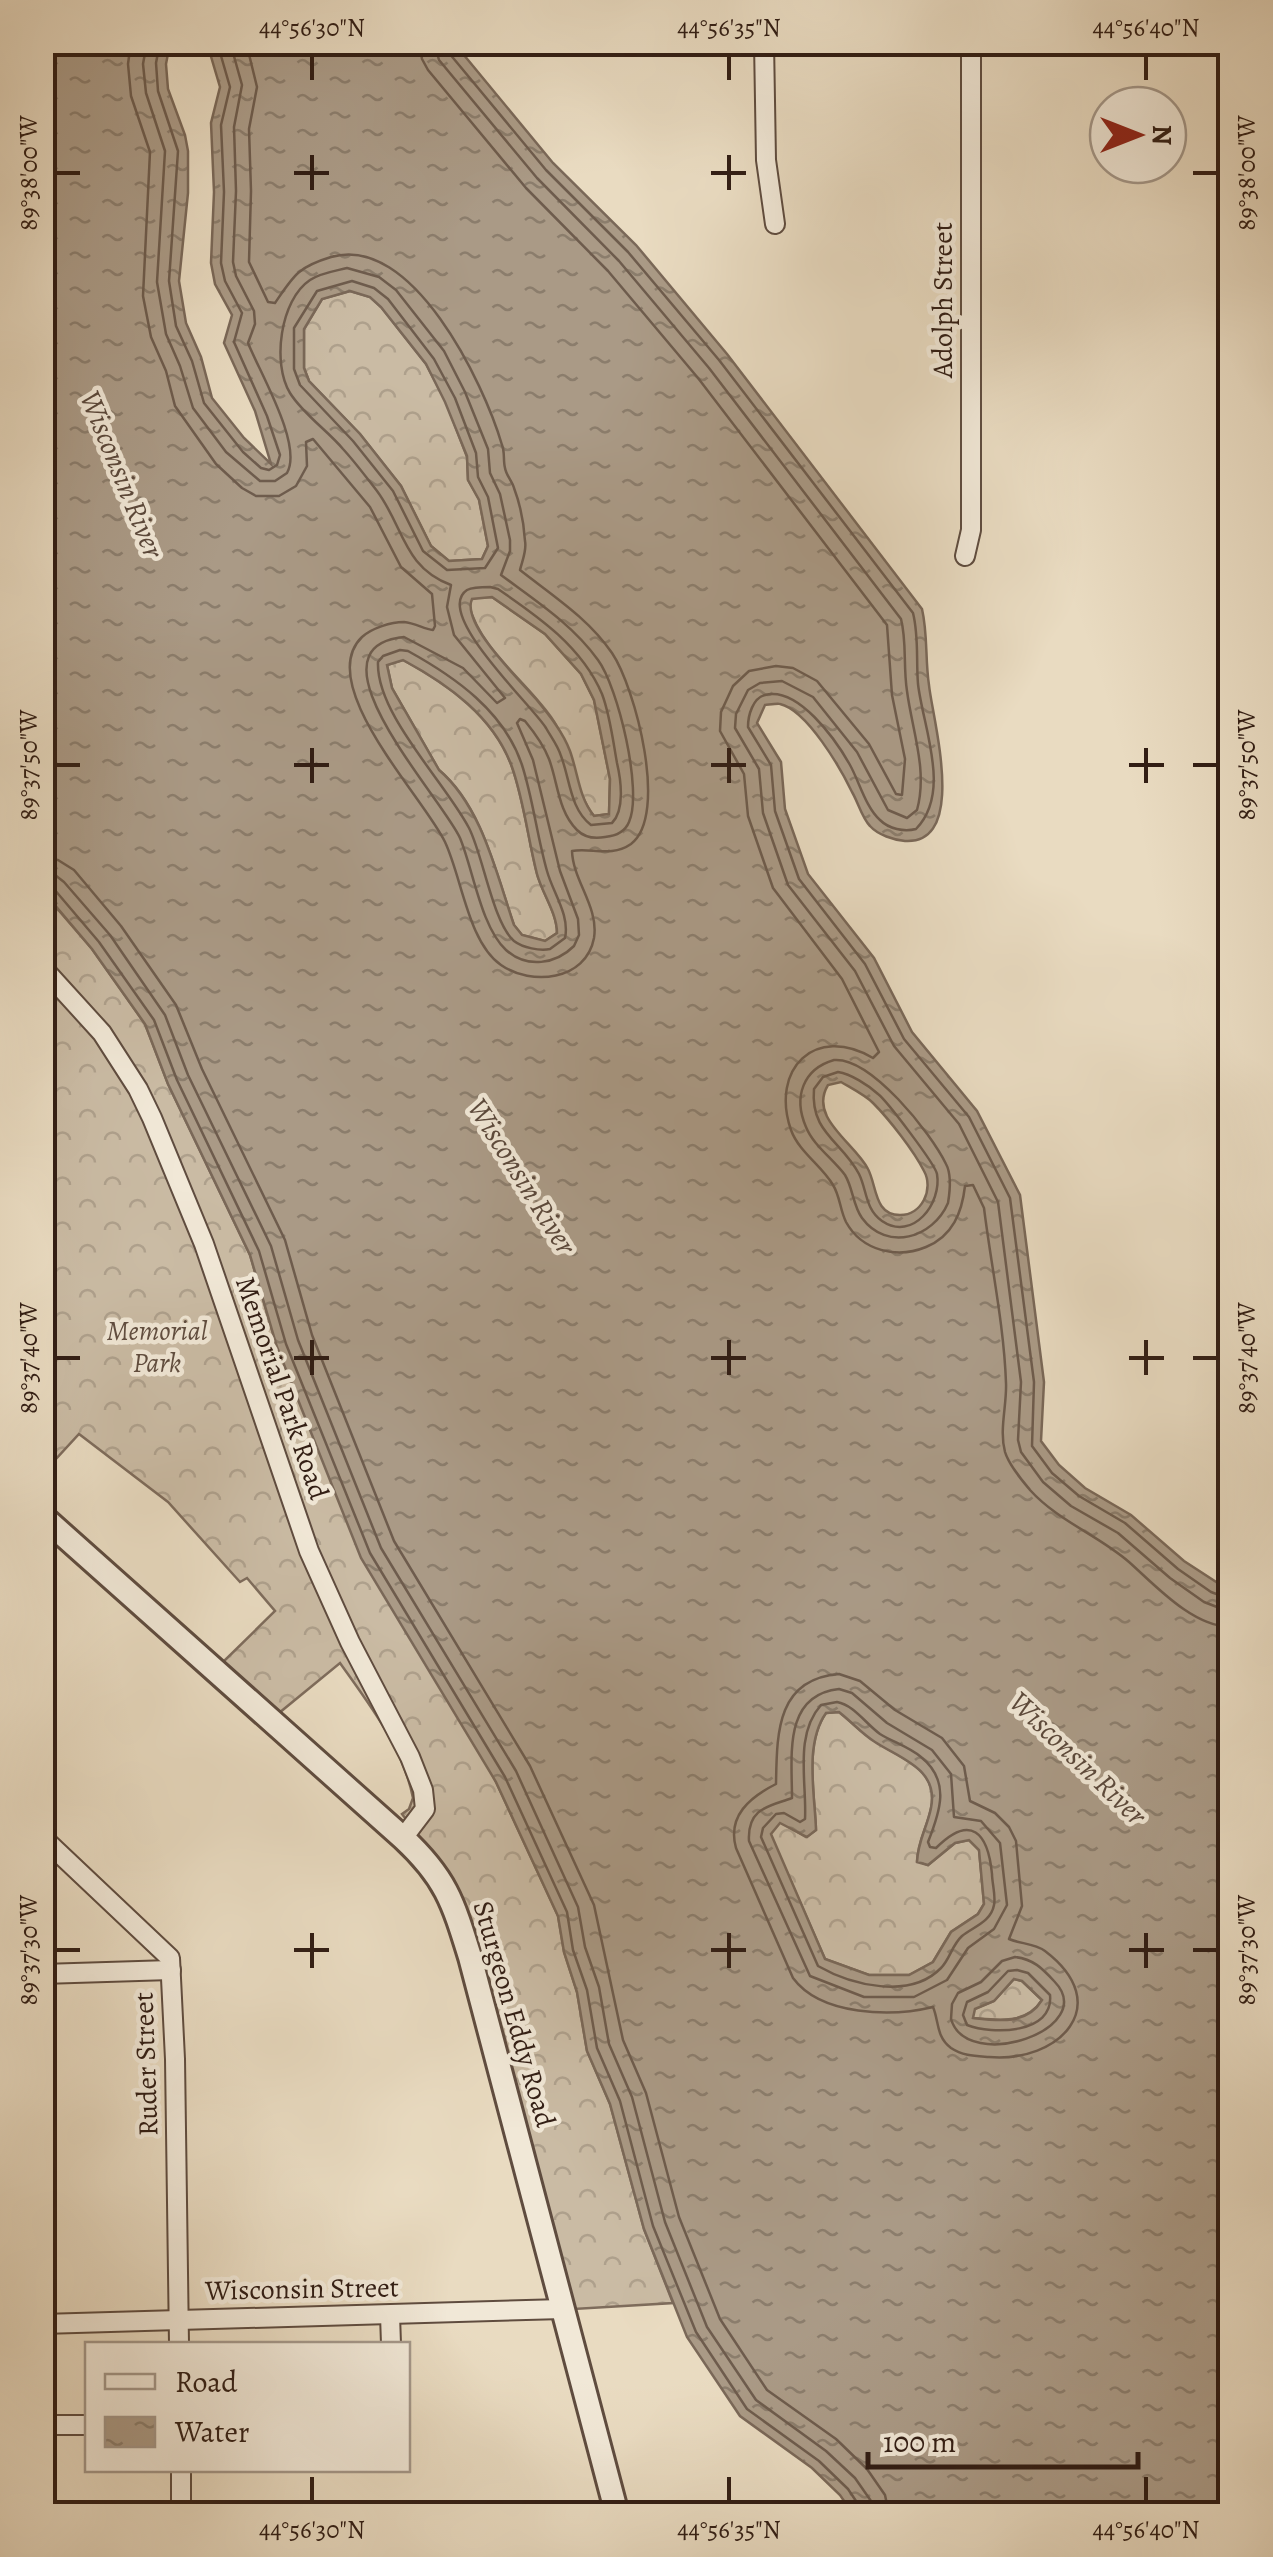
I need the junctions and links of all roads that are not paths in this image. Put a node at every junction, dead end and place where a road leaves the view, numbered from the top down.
1 (764, 42) edge
2 (971, 42) edge
3 (775, 224) dead end
4 (965, 556) dead end
5 (42, 967) edge
6 (42, 1516) edge
7 (42, 1838) edge
8 (402, 1838) junction
9 (171, 1970) junction
10 (42, 1974) edge
11 (563, 2309) junction
12 (390, 2315) junction
13 (178, 2320) junction
14 (42, 2324) edge
15 (179, 2342) edge
16 (391, 2342) edge
17 (85, 2425) edge
18 (42, 2426) edge
19 (180, 2472) edge
20 (181, 2514) edge
21 (617, 2514) edge

1 - 3 street
2 - 4 street, Adolph Street
5 - 8 street, Memorial Park Road
6 - 8 street, Sturgeon Eddy Road
7 - 9 street, Ruder Street
8 - 11 street, Sturgeon Eddy Road
9 - 10 street
9 - 13 street, Ruder Street
11 - 12 street, Wisconsin Street
11 - 21 street, Sturgeon Eddy Road
12 - 13 street, Wisconsin Street
12 - 16 street
13 - 14 street, Wisconsin Street
13 - 15 street, Ruder Street
17 - 18 street
19 - 20 street

